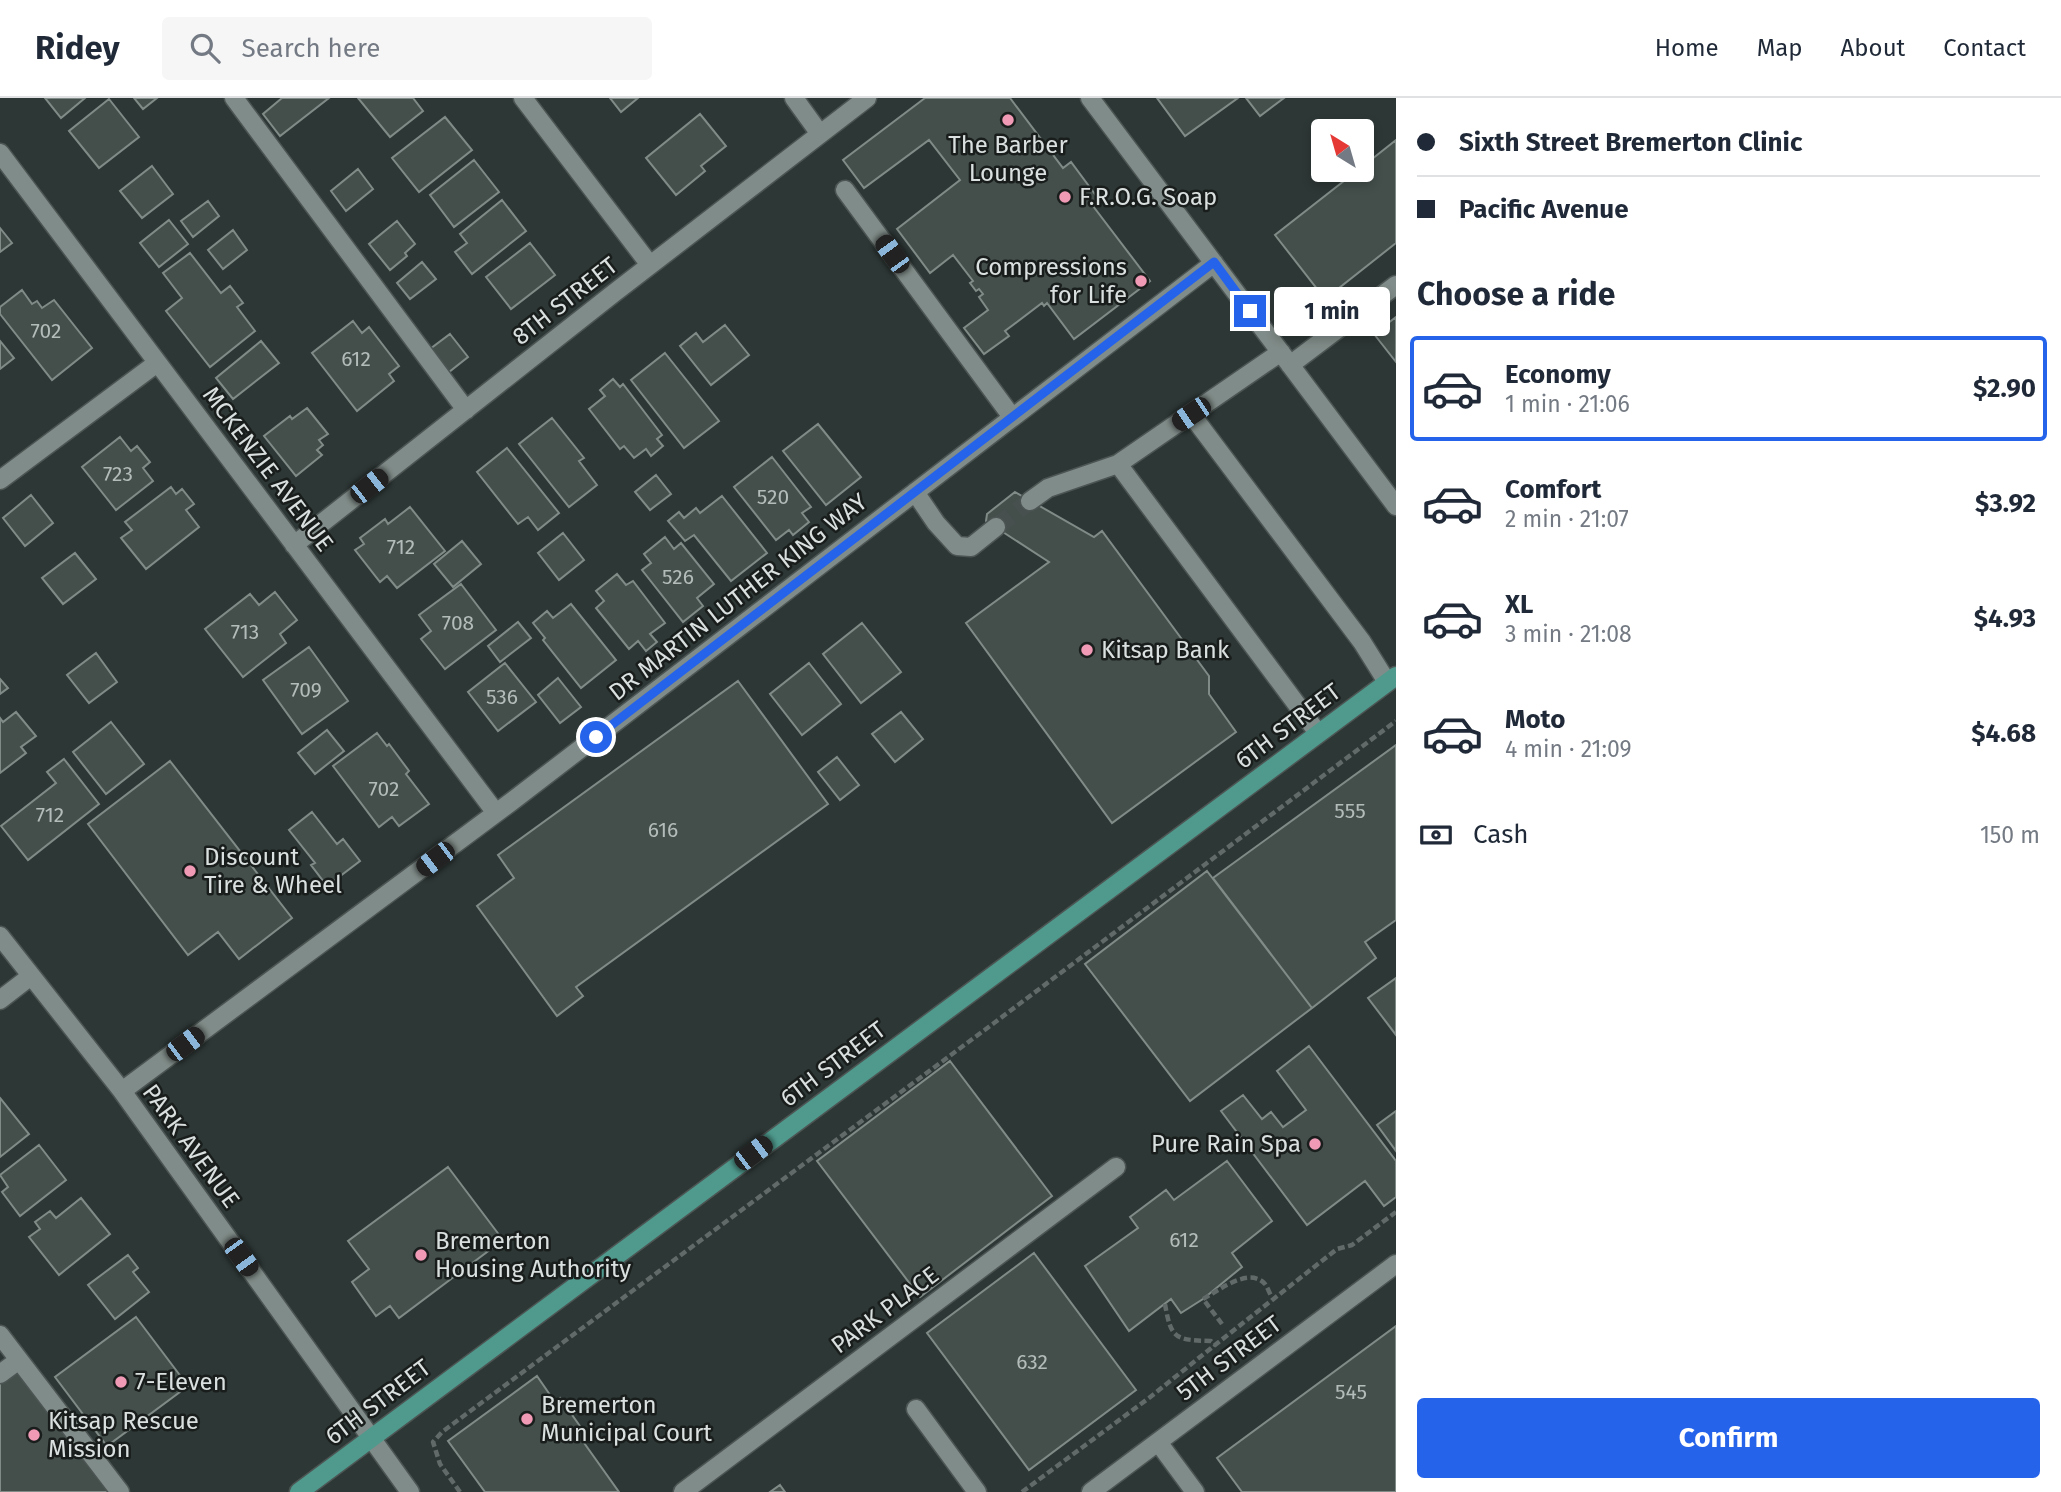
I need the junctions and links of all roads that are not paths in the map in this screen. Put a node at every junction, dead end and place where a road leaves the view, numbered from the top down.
1 (234, 98) edge
2 (523, 98) edge
3 (794, 98) edge
4 (867, 98) edge
5 (1090, 98) edge
6 (820, 134) junction
7 (0, 153) edge
8 (845, 190) dead end
9 (1214, 262) junction
10 (650, 265) junction
11 (1396, 285) edge
12 (1286, 358) junction
13 (158, 363) junction
14 (466, 410) junction
15 (1191, 414) junction
16 (1012, 417) junction
17 (1118, 464) junction
18 (0, 480) edge
19 (915, 492) junction
20 (1030, 501) tunnel mouth
21 (1396, 506) edge
22 (996, 527) tunnel mouth
23 (294, 545) junction
24 (1392, 679) edge
25 (1318, 733) junction
26 (496, 813) junction
27 (0, 936) edge
28 (31, 976) junction
29 (0, 1000) edge
30 (122, 1091) junction
31 (1116, 1167) dead end
32 (1396, 1264) edge
33 (0, 1335) edge
34 (19, 1360) junction
35 (0, 1374) edge
36 (916, 1409) dead end
37 (371, 1438) junction
38 (1158, 1442) junction
39 (120, 1492) edge
40 (299, 1492) edge
41 (410, 1492) edge
42 (683, 1492) edge
43 (977, 1492) edge
44 (1091, 1492) edge
45 (1195, 1492) edge

1 - 14 street
2 - 10 street
3 - 6 street
4 - 6 street, 8TH STREET
5 - 9 street
6 - 10 street, 8TH STREET
7 - 13 street, MCKENZIE AVENUE
8 - 16 street
9 - 12 street
9 - 16 street, DR MARTIN LUTHER KING WAY
10 - 14 street, 8TH STREET
11 - 12 street
12 - 15 street
12 - 21 street
13 - 18 street
13 - 23 street, MCKENZIE AVENUE
14 - 23 street, 8TH STREET
15 - 17 street
15 - 24 street
16 - 19 street, DR MARTIN LUTHER KING WAY
17 - 20 street
17 - 25 street
19 - 22 street
19 - 26 street, DR MARTIN LUTHER KING WAY
23 - 26 street, MCKENZIE AVENUE
24 - 25 main road, 6TH STREET
25 - 37 main road, 6TH STREET
26 - 30 street, DR MARTIN LUTHER KING WAY
27 - 28 street, PARK AVENUE
28 - 29 street
28 - 30 street, PARK AVENUE
30 - 37 street, PARK AVENUE
31 - 42 street, PARK PLACE
32 - 38 street, 5TH STREET
33 - 34 street
34 - 35 street
34 - 39 street
36 - 43 street
37 - 40 main road, 6TH STREET
37 - 41 street, PARK AVENUE
38 - 44 street, 5TH STREET
38 - 45 street

